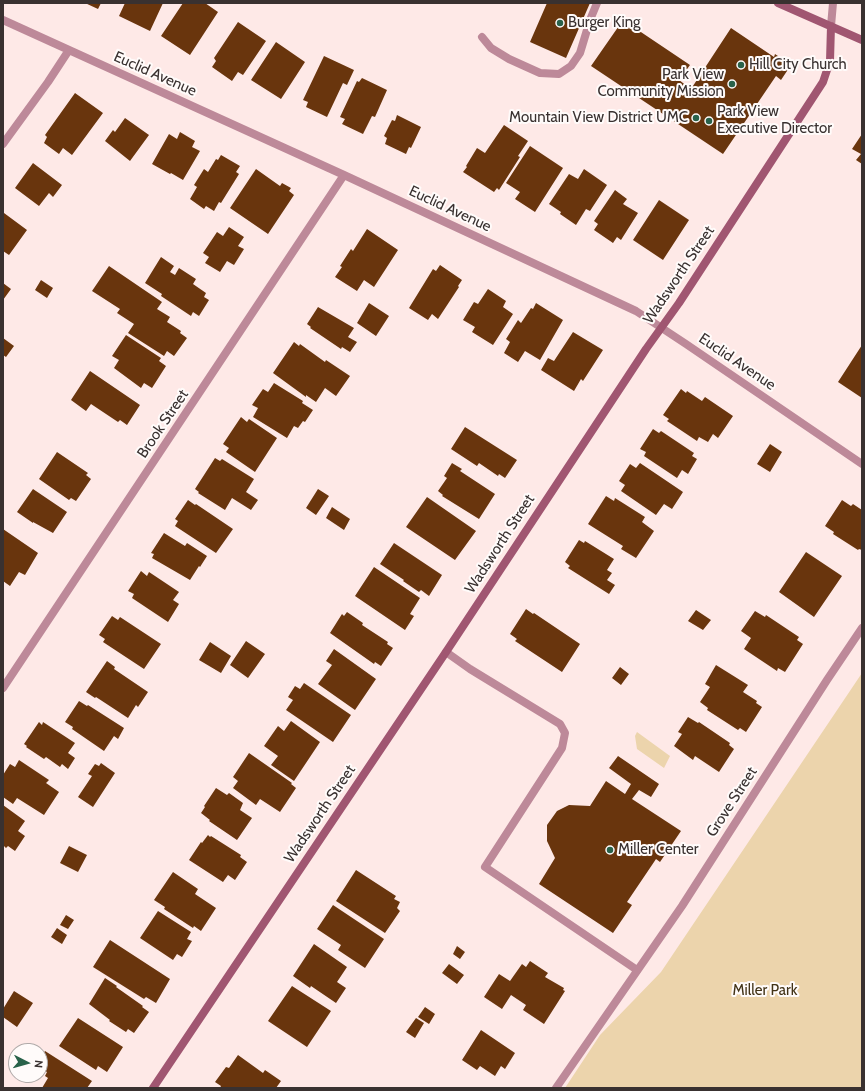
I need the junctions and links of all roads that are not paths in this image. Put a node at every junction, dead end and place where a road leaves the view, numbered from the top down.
1 (597, 3) edge
2 (778, 3) edge
3 (833, 3) edge
4 (3, 20) edge
5 (831, 26) junction
6 (482, 37) dead end
7 (862, 40) edge
8 (69, 50) junction
9 (3, 144) edge
10 (344, 175) junction
11 (661, 327) junction
12 (862, 464) edge
13 (862, 628) edge
14 (446, 652) junction
15 (3, 688) edge
16 (637, 970) junction
17 (153, 1088) edge
18 (556, 1088) edge

1 - 6 street
2 - 5 street
3 - 5 street, Wadsworth Street
4 - 8 street, Euclid Avenue
5 - 7 street
5 - 11 street, Wadsworth Street
8 - 9 street
8 - 10 street, Euclid Avenue
10 - 11 street, Euclid Avenue
10 - 15 street, Brook Street
11 - 12 street, Euclid Avenue
11 - 14 street, Wadsworth Street
13 - 16 street, Grove Street
14 - 16 street
14 - 17 street, Wadsworth Street
16 - 18 street, Grove Street

